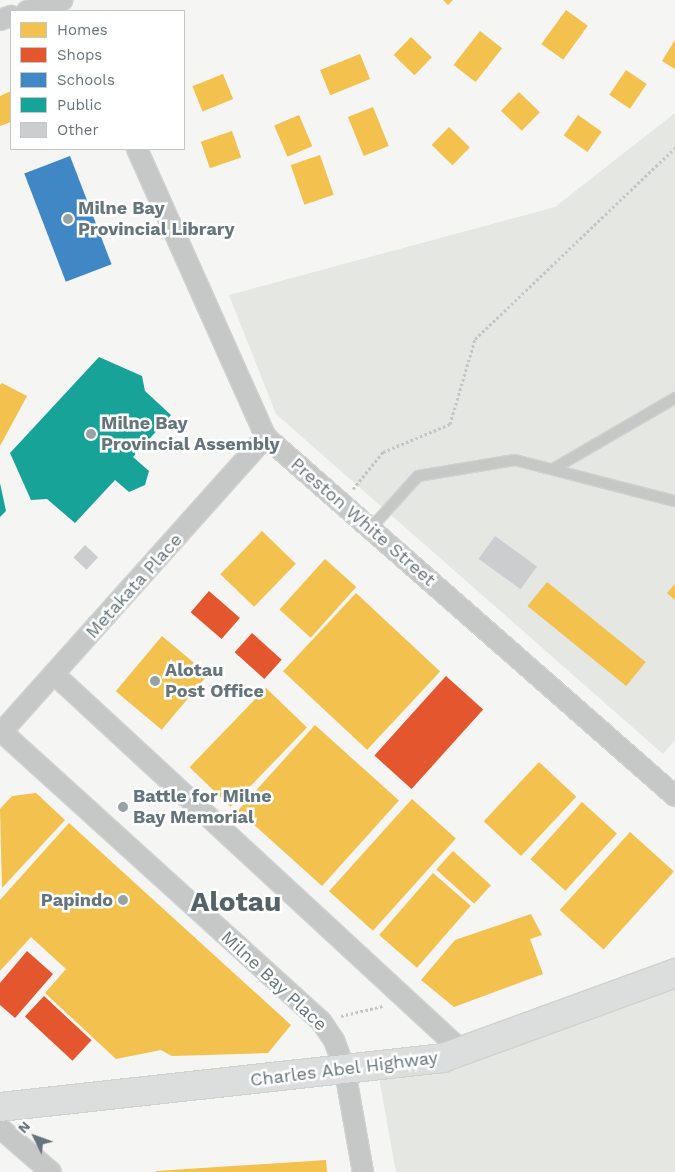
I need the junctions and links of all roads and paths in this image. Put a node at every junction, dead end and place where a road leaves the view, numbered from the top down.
1 (62, 0) edge
2 (30, 10) edge
3 (675, 148) edge
4 (137, 150) edge
5 (675, 398) edge
6 (266, 437) junction
7 (553, 470) junction
8 (675, 500) edge
9 (342, 503) junction
10 (371, 528) junction
11 (54, 674) junction
12 (1, 733) edge
13 (672, 787) edge
14 (675, 973) edge
15 (408, 1000) junction
16 (321, 1021) junction
17 (462, 1051) junction
18 (344, 1071) junction
19 (3, 1109) edge
20 (51, 1172) edge
21 (363, 1172) edge

1 - 2 street
3 - 9 path
4 - 6 street, Preston White Street
5 - 7 lane
6 - 9 street, Preston White Street
6 - 11 street, Metakata Place
7 - 8 lane
7 - 10 lane
9 - 10 street, Preston White Street
10 - 13 street, Preston White Street
11 - 12 street, Metakata Place
11 - 15 street
12 - 16 street, Milne Bay Place
14 - 17 main road, Charles Abel Highway
15 - 16 path
15 - 17 street
16 - 18 street, Milne Bay Place
17 - 18 main road, Charles Abel Highway
18 - 19 main road, Charles Abel Highway
18 - 21 street, Milne Bay Place
19 - 20 street

